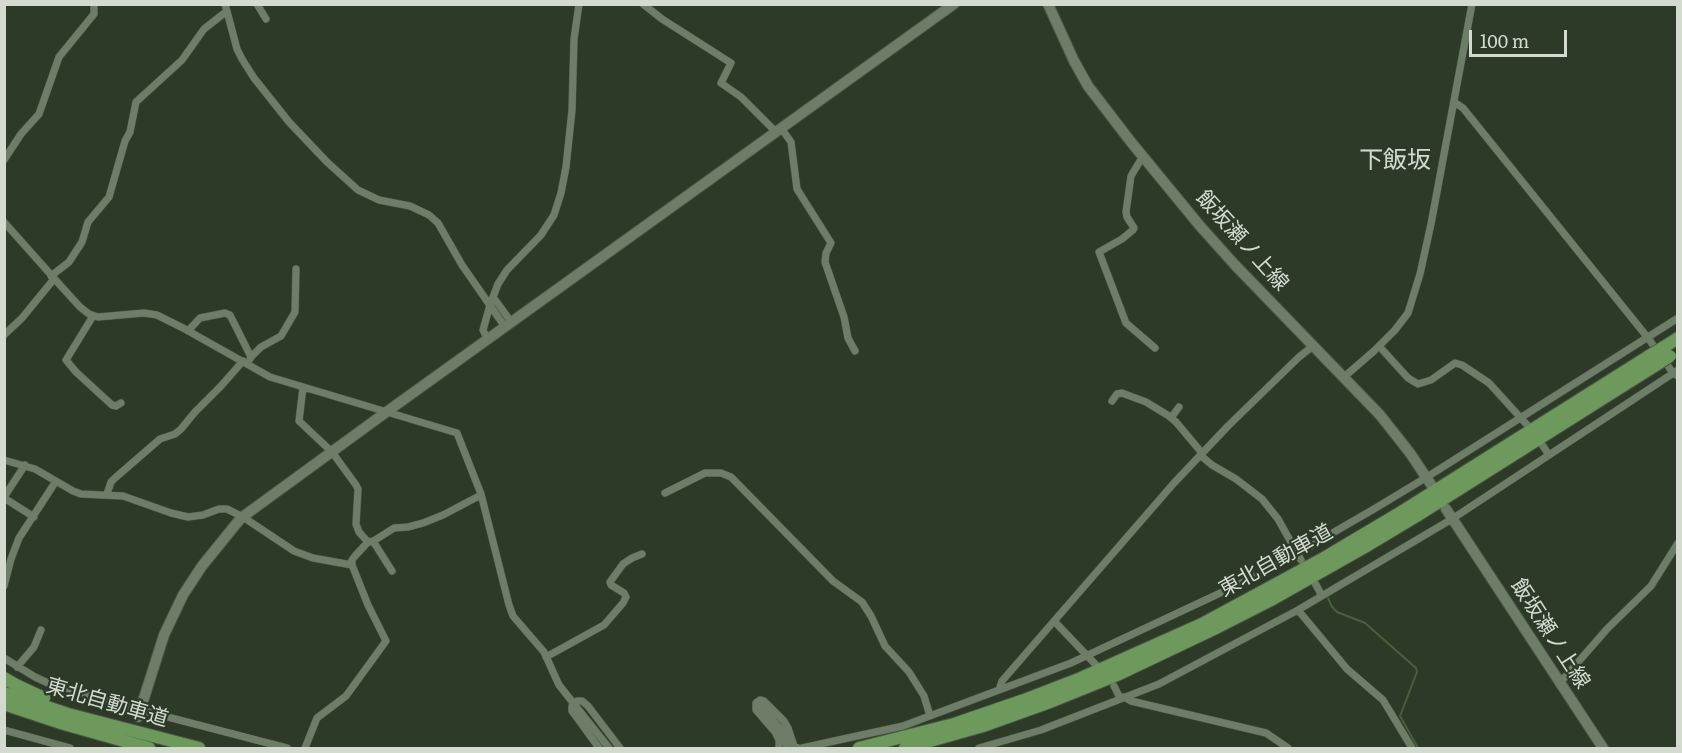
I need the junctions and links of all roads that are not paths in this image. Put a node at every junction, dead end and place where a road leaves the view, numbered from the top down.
1 (94, 4) edge
2 (257, 4) edge
3 (579, 4) edge
4 (643, 4) edge
5 (954, 4) edge
6 (1048, 4) edge
7 (1472, 4) edge
8 (226, 8) edge
9 (266, 19) dead end
10 (1454, 102) junction
11 (779, 130) junction
12 (1144, 158) junction
13 (4, 160) edge
14 (4, 222) edge
15 (296, 269) dead end
16 (52, 277) junction
17 (491, 301) junction
18 (93, 316) junction
19 (1677, 318) edge
20 (508, 325) junction
21 (188, 331) junction
22 (4, 335) edge
23 (1648, 338) junction
24 (1677, 338) edge
25 (488, 340) junction
26 (1313, 346) junction
27 (1379, 346) junction
28 (1155, 348) dead end
29 (855, 351) dead end
30 (1670, 352) edge
31 (247, 361) junction
32 (1652, 361) junction
33 (1676, 373) edge
34 (1344, 377) junction
35 (303, 387) junction
36 (1112, 401) dead end
37 (121, 404) dead end
38 (1179, 407) dead end
39 (386, 413) junction
40 (1171, 418) junction
41 (1521, 418) junction
42 (1529, 427) dead end
43 (1542, 446) dead end
44 (332, 452) junction
45 (1201, 454) junction
46 (1549, 455) junction
47 (4, 460) edge
48 (25, 465) junction
49 (56, 482) junction
50 (1430, 482) junction
51 (665, 493) dead end
52 (107, 494) junction
53 (481, 495) junction
54 (4, 497) edge
55 (1449, 514) junction
56 (243, 517) junction
57 (34, 518) junction
58 (370, 541) junction
59 (1677, 543) edge
60 (642, 554) dead end
61 (1299, 557) junction
62 (352, 565) junction
63 (392, 571) dead end
64 (1315, 583) dead end
65 (4, 586) edge
66 (1322, 596) junction
67 (1298, 610) junction
68 (1055, 622) junction
69 (41, 630) dead end
70 (1088, 655) junction
71 (546, 657) junction
72 (4, 658) edge
73 (1096, 664) dead end
74 (15, 665) junction
75 (6, 676) edge
76 (1559, 684) junction
77 (1114, 686) dead end
78 (999, 690) junction
79 (4, 693) edge
80 (1122, 697) junction
81 (757, 702) junction
82 (574, 703) junction
83 (4, 705) edge
84 (139, 713) junction
85 (930, 716) junction
86 (4, 730) edge
87 (167, 741) junction
88 (70, 748) edge
89 (149, 748) edge
90 (199, 748) edge
91 (287, 748) edge
92 (305, 748) edge
93 (599, 748) edge
94 (609, 748) edge
95 (620, 748) edge
96 (779, 748) edge
97 (787, 748) edge
98 (800, 748) edge
99 (859, 748) edge
100 (905, 748) edge
101 (979, 748) edge
102 (1288, 748) edge
103 (1412, 748) edge
104 (1602, 748) edge

1 - 13 street
2 - 9 street
3 - 17 street
4 - 11 street
5 - 11 street
6 - 12 street, 飯坂瀬ノ上線
7 - 10 street
8 - 16 street
8 - 17 street
10 - 23 street
10 - 27 street
11 - 20 street
11 - 29 street
12 - 26 street, 飯坂瀬ノ上線
12 - 28 street
14 - 16 street
15 - 31 street
16 - 18 street
16 - 22 street
17 - 20 street
17 - 25 street
18 - 21 street
18 - 37 street
19 - 23 street
20 - 25 street
21 - 31 street
21 - 31 street
23 - 33 street
23 - 41 street
24 - 30 highway, 東北自動車道
25 - 39 street
26 - 34 street, 飯坂瀬ノ上線
26 - 45 street
27 - 34 street
27 - 41 street
30 - 32 highway, 東北自動車道, bridge
31 - 35 street
31 - 52 street
32 - 99 highway, 東北自動車道
32 - 100 highway, 東北自動車道
33 - 46 street
34 - 50 street, 飯坂瀬ノ上線
35 - 39 street
35 - 44 street
36 - 40 street
38 - 40 street
39 - 44 street
39 - 53 street
40 - 45 street
41 - 42 street
41 - 50 street
43 - 46 street
44 - 56 street
44 - 58 street
45 - 61 street
45 - 68 street
46 - 55 street
47 - 48 street
48 - 49 street
48 - 54 street
49 - 52 street
49 - 57 street
50 - 61 street
51 - 85 street
52 - 56 street
53 - 58 street
53 - 71 street
54 - 57 street
55 - 66 street
55 - 76 street, 飯坂瀬ノ上線
56 - 62 street
56 - 84 street
57 - 65 street
58 - 62 street
58 - 63 street
59 - 76 street
60 - 71 street
61 - 70 street
62 - 92 street
64 - 66 street
66 - 67 street
67 - 80 street
67 - 103 street
68 - 70 street
68 - 78 street
69 - 74 street
70 - 73 street
70 - 78 street
71 - 82 street
72 - 74 street
74 - 75 street
74 - 84 street
75 - 87 highway
76 - 104 street, 飯坂瀬ノ上線
77 - 80 street
78 - 85 street
79 - 87 highway, 東北自動車道
80 - 101 street
80 - 102 street
81 - 96 street
81 - 97 street
81 - 98 street
82 - 93 street
82 - 94 street
82 - 95 street
83 - 89 highway, 東北自動車道
84 - 91 street
85 - 98 street
86 - 88 street
87 - 90 highway, 東北自動車道

